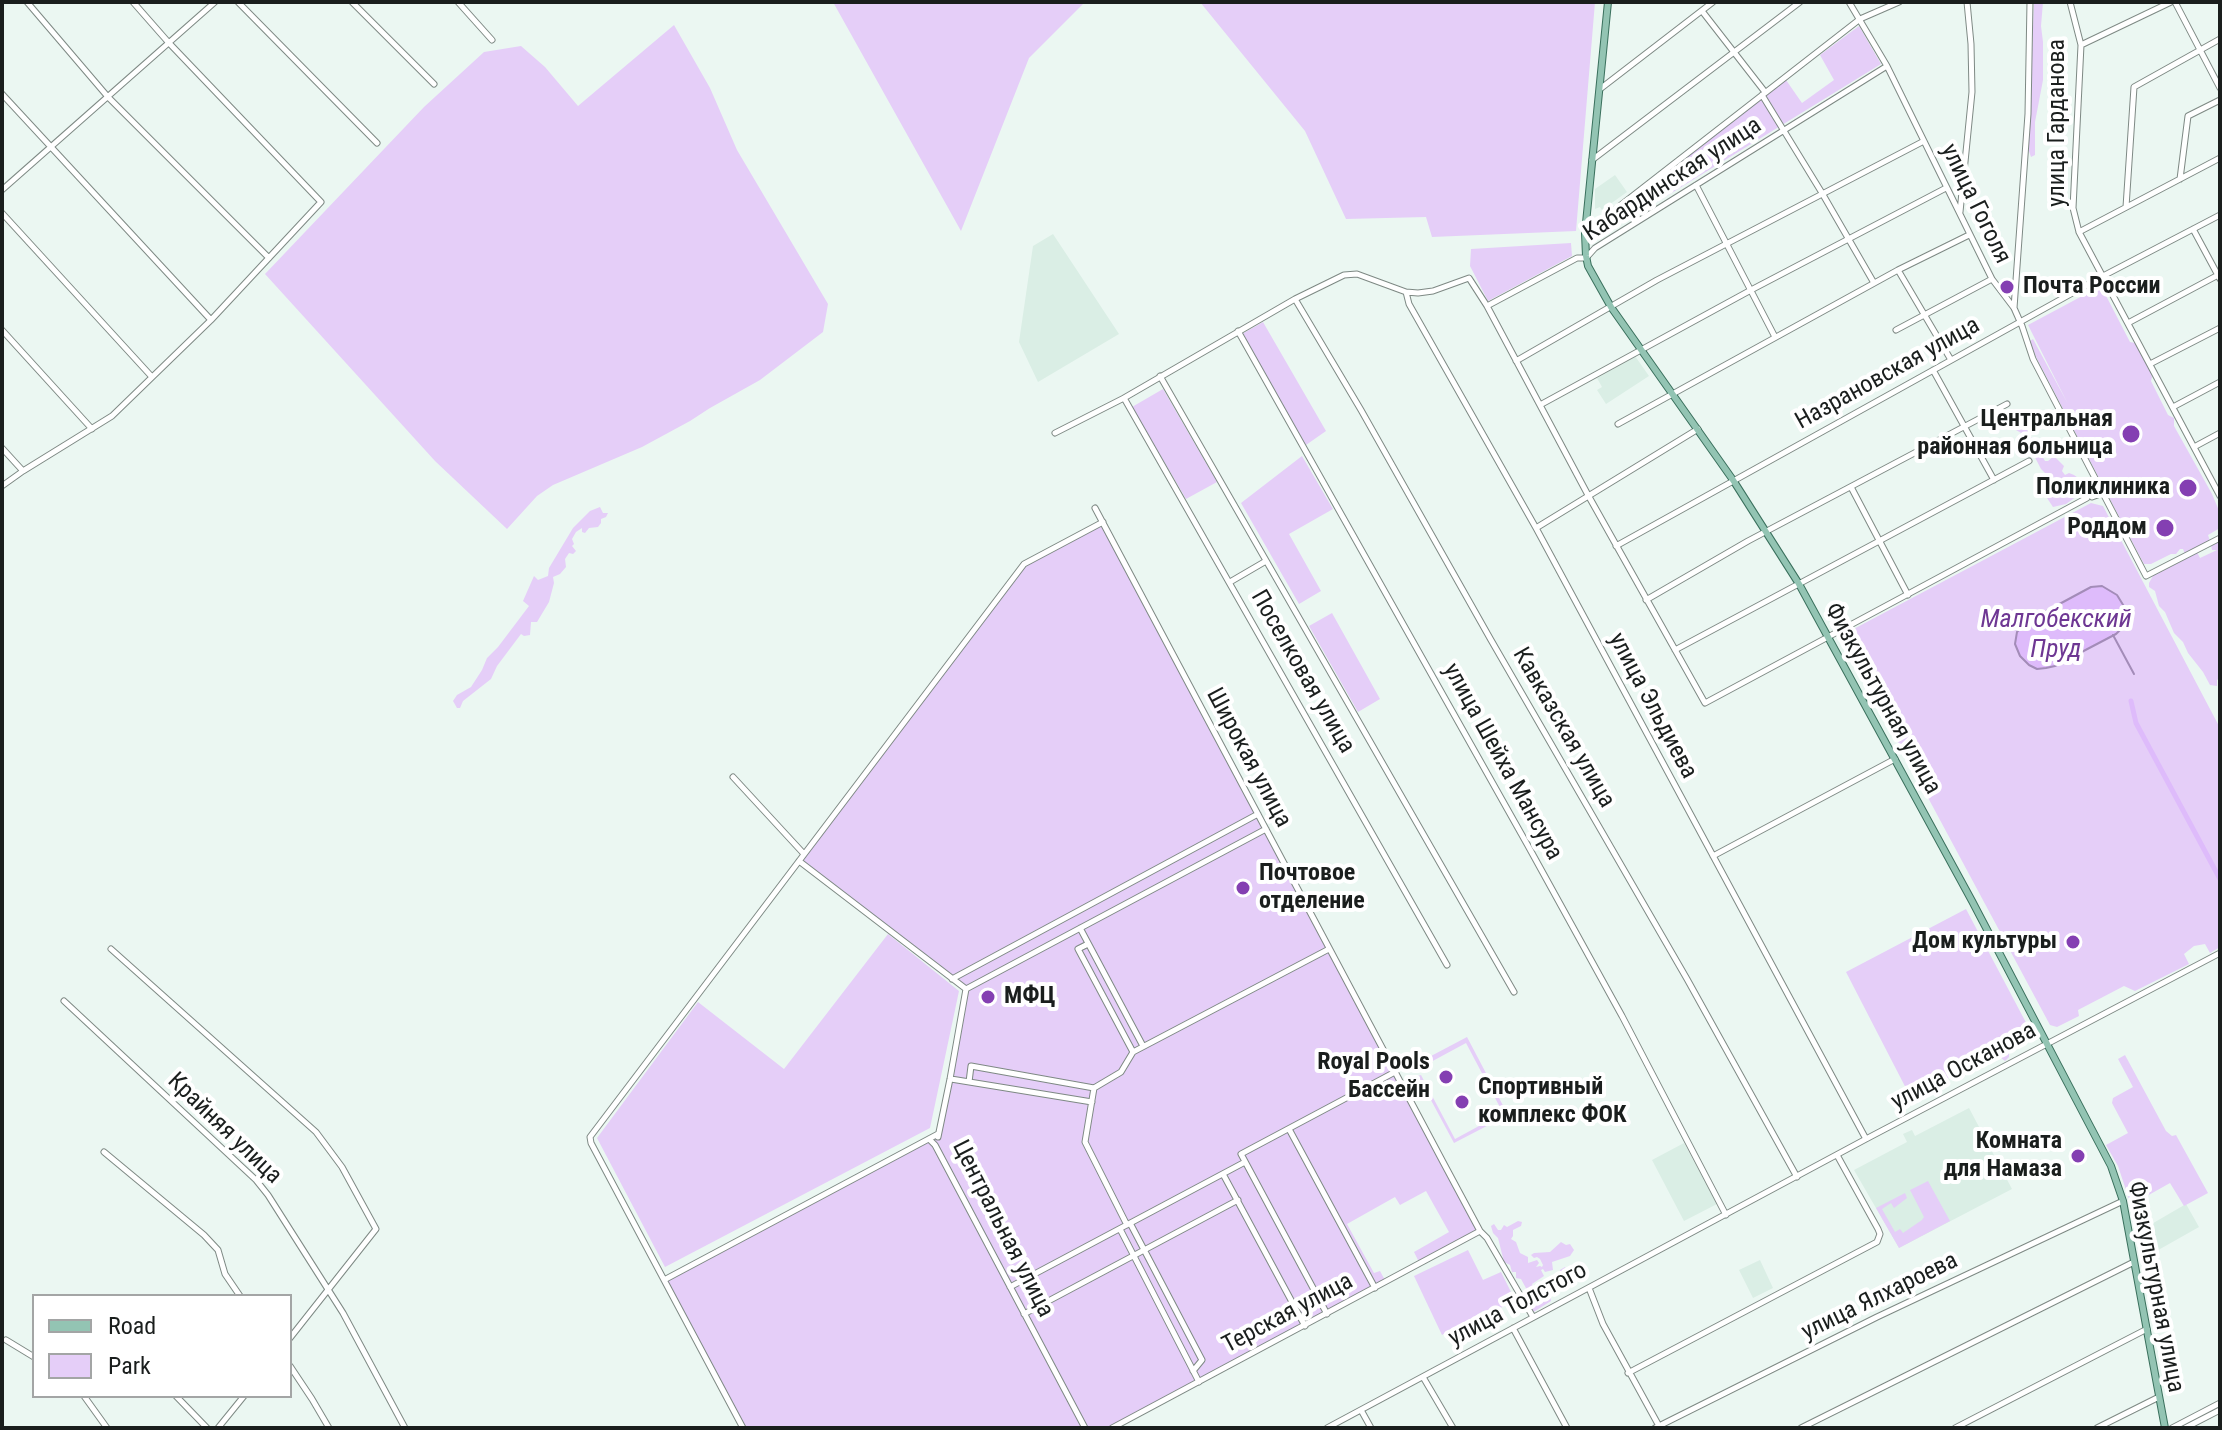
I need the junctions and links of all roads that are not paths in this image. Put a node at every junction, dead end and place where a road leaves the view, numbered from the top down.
1 (27, 2) edge
2 (133, 2) edge
3 (215, 2) edge
4 (238, 2) edge
5 (352, 2) edge
6 (458, 2) edge
7 (1608, 2) edge
8 (1713, 2) edge
9 (1800, 2) edge
10 (1849, 2) edge
11 (1899, 2) edge
12 (1967, 2) edge
13 (2030, 2) edge
14 (2070, 2) edge
15 (2173, 2) edge
16 (1702, 11) junction
17 (1860, 19) junction
18 (2220, 39) edge
19 (492, 40) dead end
20 (169, 43) junction
21 (2081, 45) junction
22 (2200, 50) junction
23 (1734, 53) junction
24 (1887, 66) junction
25 (434, 84) dead end
26 (2220, 88) edge
27 (1599, 89) junction
28 (2, 94) edge
29 (1763, 94) junction
30 (108, 97) junction
31 (2220, 100) edge
32 (1784, 130) junction
33 (1924, 141) junction
34 (377, 143) dead end
35 (51, 147) junction
36 (2220, 158) edge
37 (1592, 160) junction
38 (2179, 179) junction
39 (1696, 185) junction
40 (1946, 188) junction
41 (2, 190) edge
42 (1822, 193) junction
43 (2126, 207) junction
44 (2, 213) edge
45 (1960, 213) junction
46 (2220, 215) edge
47 (2193, 229) junction
48 (2079, 232) junction
49 (1585, 233) junction
50 (1969, 235) junction
51 (1848, 240) junction
52 (1727, 244) junction
53 (269, 258) junction
54 (1586, 258) junction
55 (1898, 270) junction
56 (2103, 276) junction
57 (2219, 276) edge
58 (1992, 279) junction
59 (1874, 283) junction
60 (1751, 290) junction
61 (1406, 292) junction
62 (1295, 299) junction
63 (1487, 306) junction
64 (1611, 307) junction
65 (2014, 308) junction
66 (1924, 315) junction
67 (211, 320) junction
68 (2020, 322) junction
69 (2128, 323) junction
70 (2220, 328) edge
71 (2, 330) edge
72 (1896, 330) dead end
73 (1238, 331) junction
74 (1775, 337) junction
75 (1642, 350) junction
76 (1951, 360) junction
77 (1516, 361) junction
78 (2150, 364) junction
79 (1933, 370) junction
80 (1160, 376) junction
81 (152, 377) junction
82 (2220, 382) edge
83 (1672, 394) junction
84 (1124, 398) junction
85 (2007, 404) dead end
86 (1540, 405) junction
87 (2173, 407) junction
88 (1618, 424) dead end
89 (1965, 427) junction
90 (92, 429) junction
91 (1698, 429) junction
92 (1055, 433) dead end
93 (2220, 433) edge
94 (2194, 447) junction
95 (2, 448) edge
96 (2029, 461) dead end
97 (23, 471) junction
98 (1733, 480) junction
99 (1994, 480) junction
100 (2, 486) edge
101 (1851, 487) junction
102 (2219, 492) edge
103 (2103, 493) junction
104 (1588, 495) junction
105 (1095, 508) dead end
106 (1103, 522) junction
107 (1536, 528) junction
108 (1766, 533) junction
109 (2220, 538) edge
110 (1879, 542) junction
111 (1616, 546) junction
112 (1266, 561) junction
113 (1230, 582) junction
114 (1799, 584) junction
115 (1908, 595) junction
116 (1646, 600) junction
117 (1828, 638) junction
118 (1675, 650) junction
119 (1895, 759) junction
120 (733, 777) dead end
121 (1258, 814) junction
122 (1266, 829) junction
123 (804, 854) junction
124 (1713, 856) junction
125 (799, 861) junction
126 (1080, 928) junction
127 (1088, 944) junction
128 (111, 949) dead end
129 (1329, 949) junction
130 (2220, 953) edge
131 (1447, 965) dead end
132 (952, 979) junction
133 (966, 989) junction
134 (1514, 992) dead end
135 (64, 1001) dead end
136 (2048, 1043) junction
137 (1143, 1046) junction
138 (1133, 1052) junction
139 (1395, 1072) junction
140 (950, 1079) junction
141 (969, 1082) junction
142 (1094, 1088) junction
143 (1092, 1102) junction
144 (1289, 1129) junction
145 (938, 1134) junction
146 (929, 1139) junction
147 (1866, 1139) junction
148 (936, 1147) junction
149 (104, 1152) dead end
150 (1837, 1155) junction
151 (1245, 1162) junction
152 (1223, 1174) junction
153 (1797, 1177) junction
154 (1238, 1200) junction
155 (2123, 1201) junction
156 (1726, 1215) junction
157 (1129, 1224) junction
158 (1120, 1229) junction
159 (1480, 1231) junction
160 (1144, 1250) junction
161 (1134, 1256) junction
162 (2134, 1262) junction
163 (664, 1280) junction
164 (1010, 1287) junction
165 (1375, 1288) junction
166 (1589, 1288) junction
167 (328, 1290) junction
168 (239, 1294) edge
169 (1024, 1314) junction
170 (1327, 1314) junction
171 (1533, 1317) junction
172 (1305, 1326) junction
173 (1513, 1328) junction
174 (2147, 1329) junction
175 (292, 1335) edge
176 (6, 1340) dead end
177 (32, 1356) edge
178 (292, 1369) edge
179 (1193, 1371) junction
180 (1628, 1373) junction
181 (1423, 1377) junction
182 (1199, 1382) junction
183 (2159, 1397) junction
184 (85, 1398) edge
185 (178, 1398) edge
186 (242, 1398) edge
187 (2220, 1403) edge
188 (1361, 1410) junction
189 (2220, 1410) edge
190 (1658, 1427) edge
191 (107, 1428) edge
192 (207, 1428) edge
193 (218, 1428) edge
194 (329, 1428) edge
195 (405, 1428) edge
196 (743, 1428) edge
197 (1085, 1428) edge
198 (1112, 1428) edge
199 (1327, 1428) edge
200 (1371, 1428) edge
201 (1453, 1428) edge
202 (1567, 1428) edge
203 (1801, 1428) edge
204 (1955, 1428) edge
205 (2097, 1428) edge
206 (2165, 1428) edge
207 (2172, 1428) edge
208 (2185, 1428) edge

1 - 30 street
2 - 20 street
3 - 20 street
4 - 34 street
5 - 25 street
6 - 19 street
7 - 27 main road, Физкультурная улица
8 - 16 street
9 - 23 street
10 - 17 street, улица Гоголя
11 - 17 street
12 - 45 street
13 - 65 street
14 - 21 street, улица Гарданова
15 - 21 street
15 - 22 street
16 - 23 street
16 - 27 street
17 - 24 street, улица Гоголя
17 - 29 street
18 - 22 street
20 - 30 street
20 - 53 street
21 - 48 street, улица Гарданова
22 - 26 street
22 - 43 street
23 - 29 street
23 - 37 street
24 - 32 street, Кабардинская улица
24 - 33 street, улица Гоголя
27 - 37 main road, Физкультурная улица
28 - 35 street
29 - 32 street
29 - 49 street
30 - 35 street
30 - 53 street
31 - 38 street
32 - 39 street, Кабардинская улица
32 - 42 street
33 - 40 street, улица Гоголя
33 - 42 street
35 - 41 street
35 - 67 street
36 - 38 street
37 - 49 main road, Физкультурная улица
38 - 43 street
39 - 52 street
39 - 54 street, Кабардинская улица
40 - 45 street, улица Гоголя
40 - 51 street
42 - 51 street
42 - 52 street
43 - 48 street
44 - 81 street
45 - 50 street, улица Гоголя
46 - 47 street, Назрановская улица
47 - 56 street, Назрановская улица
47 - 57 street
48 - 56 street, улица Гарданова
49 - 54 main road, Физкультурная улица
50 - 55 street
50 - 58 street, улица Гоголя
51 - 59 street
51 - 60 street
52 - 60 street
52 - 64 street
53 - 67 street
54 - 63 street, Кабардинская улица
54 - 64 main road, Физкультурная улица
55 - 59 street
55 - 66 street
56 - 68 street, Назрановская улица
56 - 69 street, улица Гарданова
57 - 69 street
58 - 65 street, улица Гоголя
58 - 66 street
59 - 74 street
60 - 74 street
60 - 75 street
61 - 62 street
61 - 63 street
61 - 107 street, улица Эльдиева
62 - 73 street
62 - 153 street, Кавказская улица
63 - 77 street
64 - 75 main road, Физкультурная улица
64 - 77 street
65 - 68 street, улица Гоголя
66 - 72 street
66 - 76 street
67 - 81 street
68 - 76 street, Назрановская улица
68 - 103 street, улица Гоголя
69 - 78 street, улица Гарданова
70 - 78 street
71 - 90 street
73 - 80 street
73 - 156 street, улица Шейха Мансура
74 - 83 street
75 - 83 main road, Физкультурная улица
75 - 86 street
76 - 79 street, Назрановская улица
77 - 86 street
78 - 87 street, улица Гарданова
79 - 89 street
79 - 98 street, Назрановская улица
80 - 84 street
80 - 112 street
81 - 90 street
82 - 87 street
83 - 88 street
83 - 91 main road, Физкультурная улица
84 - 92 street
84 - 113 street, Поселковая улица
85 - 89 street
86 - 104 street
87 - 94 street, улица Гарданова
89 - 99 street
89 - 101 street
90 - 97 street
91 - 98 main road, Физкультурная улица
91 - 104 street
93 - 94 street
94 - 102 street, улица Гарданова
95 - 97 street
96 - 99 street
97 - 100 street
98 - 108 main road, Физкультурная улица
98 - 111 street, Назрановская улица
99 - 110 street
101 - 108 street
101 - 110 street
103 - 109 street, улица Гоголя
103 - 115 street
104 - 107 street
104 - 111 street
105 - 106 street, Широкая улица
106 - 121 street, Широкая улица
106 - 123 street
107 - 124 street, улица Эльдиева
108 - 114 main road, Физкультурная улица
108 - 116 street
110 - 114 street
110 - 115 street
111 - 116 street
112 - 113 street
112 - 134 street
113 - 131 street, Поселковая улица
114 - 117 main road, Физкультурная улица
114 - 118 street
115 - 117 street
116 - 118 street
117 - 118 street
117 - 119 main road, Физкультурная улица
119 - 124 street
119 - 136 main road, Физкультурная улица
120 - 123 street
121 - 122 street, Широкая улица
121 - 132 street
122 - 126 street
122 - 129 street, Широкая улица
123 - 125 street
124 - 147 street, улица Эльдиева
125 - 132 street
125 - 163 street
126 - 127 street
126 - 133 street
127 - 137 street
127 - 138 street
128 - 167 street
129 - 137 street
129 - 139 street, Широкая улица
130 - 136 street, улица Осканова
132 - 133 street
133 - 140 street, Центральная улица
135 - 167 street, Крайняя улица
136 - 147 street, улица Осканова
136 - 155 main road, Физкультурная улица
137 - 138 street
138 - 142 street
139 - 144 street
139 - 159 street, Широкая улица
140 - 141 street
140 - 145 street, Центральная улица
141 - 142 street
141 - 143 street
142 - 143 street
143 - 157 street
144 - 151 street
144 - 165 street
145 - 146 street
145 - 148 street, Центральная улица
146 - 148 street
146 - 163 street
147 - 150 street, улица Осканова
148 - 164 street, Центральная улица
149 - 168 street
150 - 153 street, улица Осканова
150 - 180 street
151 - 152 street
151 - 170 street
152 - 154 street
152 - 157 street
153 - 156 street, улица Осканова
154 - 160 street
154 - 172 street
155 - 162 main road, Физкультурная улица
155 - 190 street, улица Ялхароева
156 - 166 street, улица Толстого
157 - 158 street
157 - 160 street
158 - 161 street
158 - 164 street
159 - 165 street, Терская улица
159 - 171 street, Широкая улица
160 - 161 street
160 - 179 street
161 - 169 street
161 - 179 street
162 - 174 main road, Физкультурная улица
162 - 203 street
163 - 196 street
164 - 169 street, Центральная улица
165 - 170 street, Терская улица
166 - 171 street, улица Толстого
166 - 180 street
167 - 175 street
167 - 195 street, Крайняя улица
169 - 197 street, Центральная улица
170 - 172 street, Терская улица
171 - 173 street, улица Толстого
172 - 182 street, Терская улица
173 - 181 street, улица Толстого
173 - 202 street
174 - 183 main road, Физкультурная улица
174 - 204 street
176 - 177 street
178 - 194 street
179 - 182 street
180 - 190 street
181 - 188 street, улица Толстого
181 - 201 street
182 - 198 street, Терская улица
183 - 205 street
183 - 206 main road, Физкультурная улица
184 - 191 street
185 - 192 street
186 - 193 street
187 - 207 street
188 - 199 street, улица Толстого
188 - 200 street
189 - 208 street

